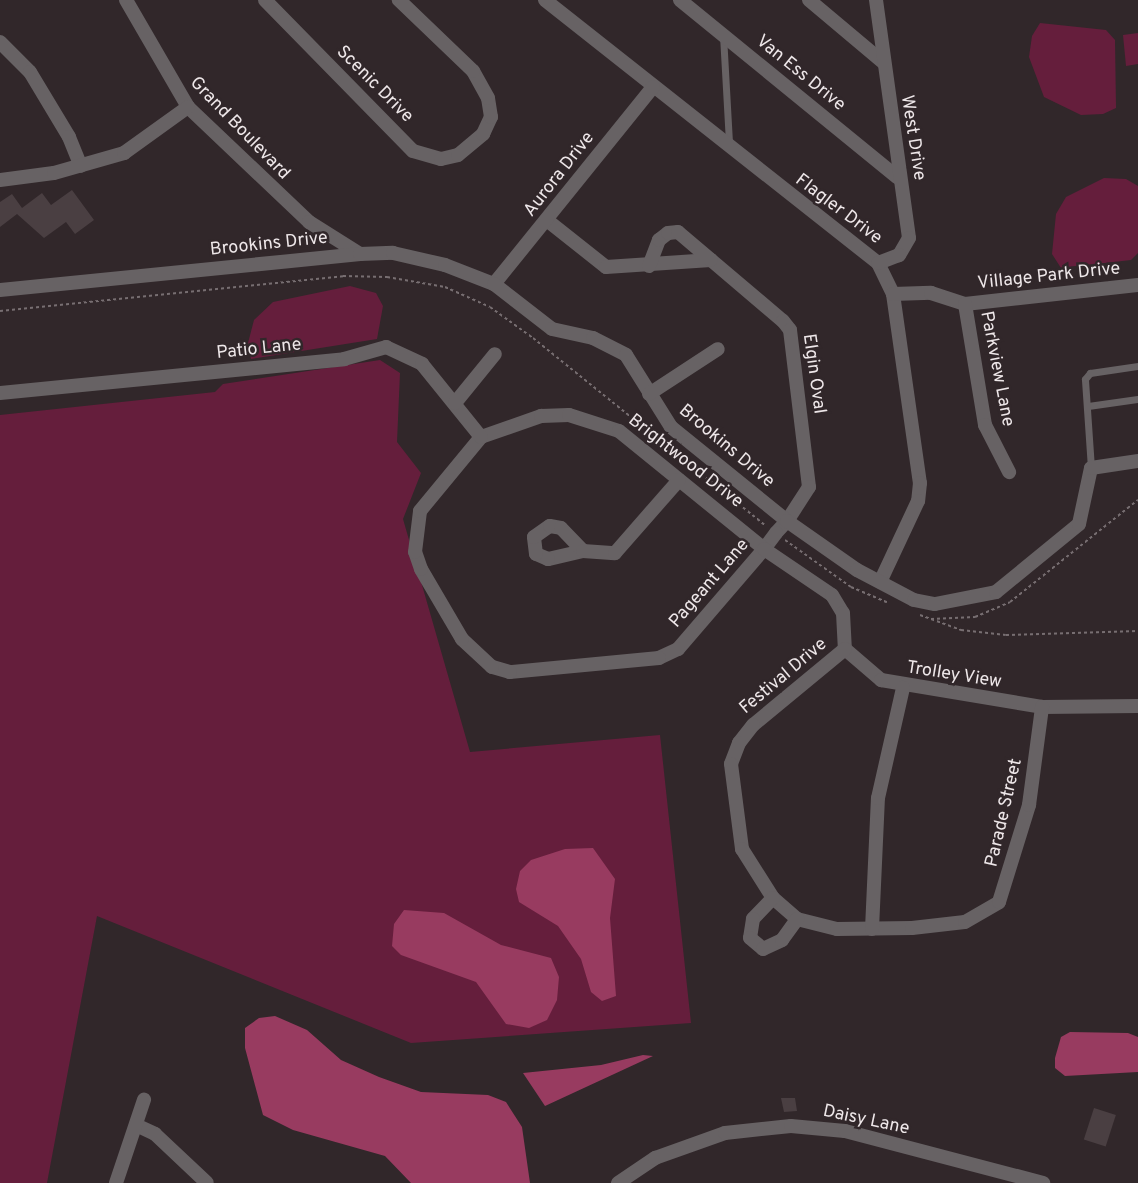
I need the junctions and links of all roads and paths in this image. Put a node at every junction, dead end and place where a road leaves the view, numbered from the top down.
1 (126, 0) edge
2 (265, 0) edge
3 (399, 0) edge
4 (545, 0) edge
5 (680, 0) edge
6 (809, 0) edge
7 (876, 0) edge
8 (723, 35) junction
9 (0, 42) edge
10 (883, 62) junction
11 (653, 87) junction
12 (188, 107) junction
13 (730, 150) junction
14 (81, 166) junction
15 (897, 177) junction
16 (0, 180) edge
17 (548, 221) junction
18 (360, 254) junction
19 (711, 260) junction
20 (878, 263) junction
21 (649, 266) junction
22 (494, 284) junction
23 (1138, 285) edge
24 (0, 291) edge
25 (893, 294) junction
26 (965, 304) junction
27 (718, 349) dead end
28 (495, 354) dead end
29 (1138, 366) edge
30 (0, 393) edge
31 (650, 394) junction
32 (1138, 399) edge
33 (455, 403) junction
34 (1088, 406) junction
35 (481, 437) junction
36 (1138, 461) edge
37 (1091, 468) junction
38 (1009, 472) dead end
39 (679, 480) junction
40 (787, 521) junction
41 (764, 549) junction
42 (583, 550) dead end
43 (880, 582) junction
44 (928, 619) dead end
45 (1138, 631) edge
46 (845, 649) junction
47 (903, 688) junction
48 (1138, 706) edge
49 (1042, 707) junction
50 (773, 898) junction
51 (797, 919) junction
52 (872, 929) junction
53 (144, 1100) dead end
54 (136, 1125) junction
55 (116, 1183) edge
56 (207, 1183) edge
57 (618, 1183) edge
58 (1043, 1183) edge

1 - 12 street, Grand Boulevard
2 - 3 street, Scenic Drive
4 - 11 street, Flagler Drive
5 - 8 street, Van Ess Drive
6 - 10 street
7 - 10 street, West Drive
8 - 13 lane
8 - 15 street, Van Ess Drive
9 - 14 street
10 - 15 street, West Drive
11 - 13 street, Flagler Drive
11 - 17 street, Aurora Drive
12 - 14 street
12 - 18 street, Grand Boulevard
13 - 20 street, Flagler Drive
14 - 16 street
15 - 20 street, West Drive
17 - 21 street
17 - 22 street, Aurora Drive
18 - 22 street, Brookins Drive
18 - 24 street, Brookins Drive
19 - 21 street
19 - 21 street, Elgin Oval
19 - 40 street, Elgin Oval
20 - 25 street, Flagler Drive
22 - 31 street, Brookins Drive
23 - 26 street, Village Park Drive
25 - 26 street, Village Park Drive
25 - 43 street, Flagler Drive
26 - 38 street, Parkview Lane
27 - 31 street
28 - 33 street
29 - 34 lane
30 - 33 street, Patio Lane
31 - 40 street, Brookins Drive
32 - 34 lane
33 - 35 street, Patio Lane
34 - 37 lane
35 - 39 street, Brightwood Drive
35 - 41 street, Pageant Lane
36 - 37 street
37 - 43 street, Brookins Drive
39 - 41 street, Brightwood Drive
39 - 42 street
40 - 41 street, Pageant Lane
40 - 43 street, Brookins Drive
41 - 46 street
44 - 45 path
46 - 47 street, Trolley View
46 - 50 street, Festival Drive
47 - 49 street, Trolley View
47 - 52 street
48 - 49 street, Trolley View
49 - 52 street, Parade Street
50 - 51 street, Festival Drive
50 - 51 street
51 - 52 street, Festival Drive
53 - 54 street
54 - 55 street
54 - 56 street
57 - 58 street, Daisy Lane

